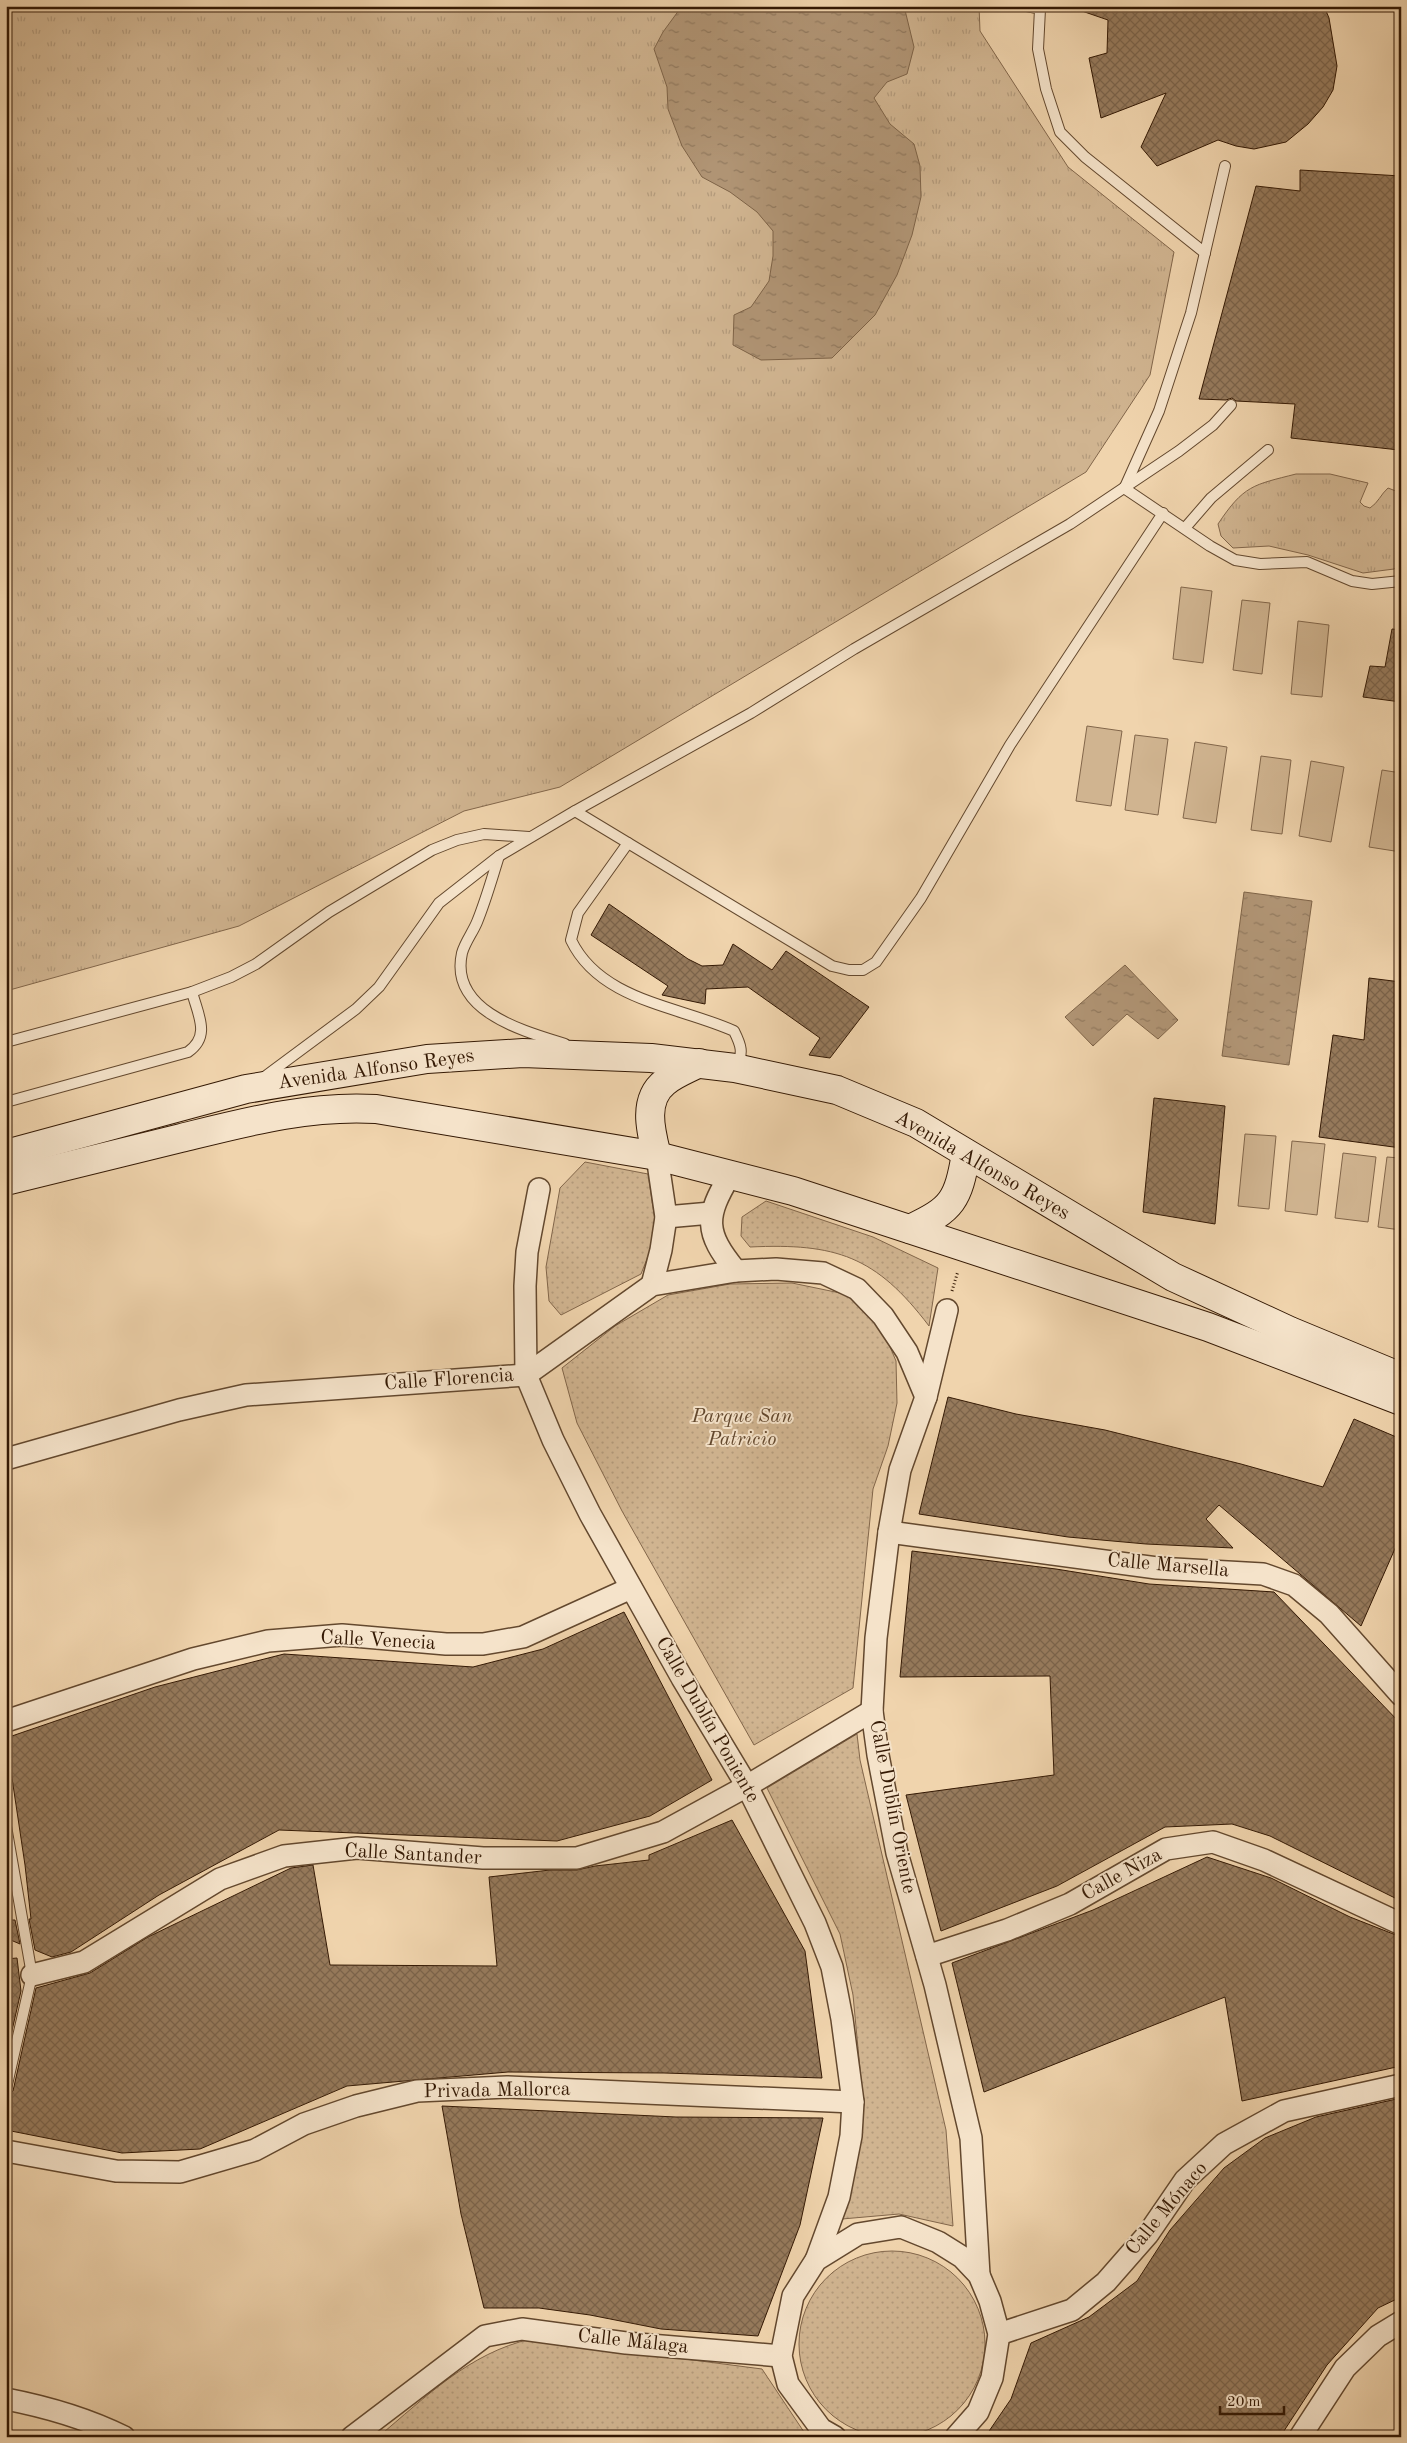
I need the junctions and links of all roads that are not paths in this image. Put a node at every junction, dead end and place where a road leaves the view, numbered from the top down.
1 (1026, 6) edge
2 (1041, 8) edge
3 (1225, 166) dead end
4 (1205, 253) junction
5 (1232, 405) dead end
6 (1268, 450) dead end
7 (1124, 488) junction
8 (1162, 513) junction
9 (1185, 528) junction
10 (1401, 581) edge
11 (574, 811) junction
12 (529, 837) junction
13 (628, 843) junction
14 (499, 856) junction
15 (192, 992) junction
16 (6, 1042) edge
17 (599, 1055) junction
18 (699, 1063) junction
19 (735, 1068) junction
20 (246, 1089) junction
21 (6, 1102) edge
22 (6, 1154) edge
23 (966, 1154) junction
24 (657, 1156) junction
25 (730, 1175) junction
26 (6, 1181) edge
27 (539, 1189) dead end
28 (711, 1213) junction
29 (666, 1217) junction
30 (910, 1229) junction
31 (736, 1271) junction
32 (652, 1285) junction
33 (947, 1310) road end
34 (526, 1374) junction
35 (1401, 1377) edge
36 (926, 1397) junction
37 (1401, 1401) edge
38 (6, 1459) edge
39 (889, 1532) junction
40 (631, 1588) junction
41 (1401, 1695) edge
42 (872, 1711) junction
43 (6, 1721) edge
44 (747, 1786) junction
45 (6, 1826) edge
46 (1401, 1924) edge
47 (927, 1956) junction
48 (32, 1976) junction
49 (1401, 2085) edge
50 (6, 2089) edge
51 (853, 2102) junction
52 (6, 2151) edge
53 (816, 2260) junction
54 (979, 2275) junction
55 (1401, 2322) edge
56 (999, 2334) junction
57 (781, 2356) junction
58 (6, 2399) edge
59 (124, 2437) edge
60 (352, 2437) edge
61 (835, 2437) edge
62 (956, 2437) edge
63 (1300, 2437) edge

1 - 2 lane
2 - 4 lane
3 - 4 lane
4 - 7 lane
5 - 7 lane
6 - 9 lane
7 - 8 lane
7 - 11 lane
8 - 9 lane
8 - 13 lane
9 - 10 lane
11 - 12 lane
11 - 13 lane
12 - 14 lane
12 - 15 lane
13 - 19 lane
14 - 17 lane
14 - 20 lane
15 - 16 lane
15 - 21 lane
17 - 18 main road, Avenida Alfonso Reyes
17 - 20 main road, Avenida Alfonso Reyes
18 - 19 main road, Avenida Alfonso Reyes
18 - 24 main road
19 - 23 main road, Avenida Alfonso Reyes
20 - 22 main road, Avenida Alfonso Reyes
23 - 30 main road
23 - 35 main road, Avenida Alfonso Reyes
24 - 25 main road, Avenida Alfonso Reyes
24 - 26 main road, Avenida Alfonso Reyes
24 - 29 street
25 - 28 street
25 - 30 main road, Avenida Alfonso Reyes
27 - 34 street, Calle Dublín Poniente
28 - 29 street
28 - 31 street
29 - 32 street
30 - 37 main road, Avenida Alfonso Reyes
31 - 32 street, Calle Florencia
31 - 36 street, Calle Florencia
32 - 34 street, Calle Florencia
33 - 36 street, Calle Dublín Oriente
34 - 38 street, Calle Florencia
34 - 40 street, Calle Dublín Poniente
36 - 39 street, Calle Dublín Oriente
39 - 41 street, Calle Marsella
39 - 42 street, Calle Dublín Oriente
40 - 43 street, Calle Venecia
40 - 44 street, Calle Dublín Poniente
42 - 44 street, Calle Santander
42 - 47 street, Calle Dublín Oriente
44 - 48 street, Calle Santander
44 - 51 street, Calle Dublín Poniente
45 - 48 lane
46 - 47 street, Calle Niza
47 - 54 street, Calle Dublín Oriente
48 - 50 lane
49 - 56 street, Calle Mónaco
51 - 52 street, Privada Mallorca
51 - 53 street, Calle Dublín Poniente
53 - 54 street, Calle Dublín Oriente
53 - 57 street, Calle Dublín Oriente
54 - 56 street, Calle Dublín Oriente
55 - 63 street
56 - 62 street, Calle Dublín Oriente
57 - 60 street, Calle Málaga
57 - 61 street
58 - 59 street

